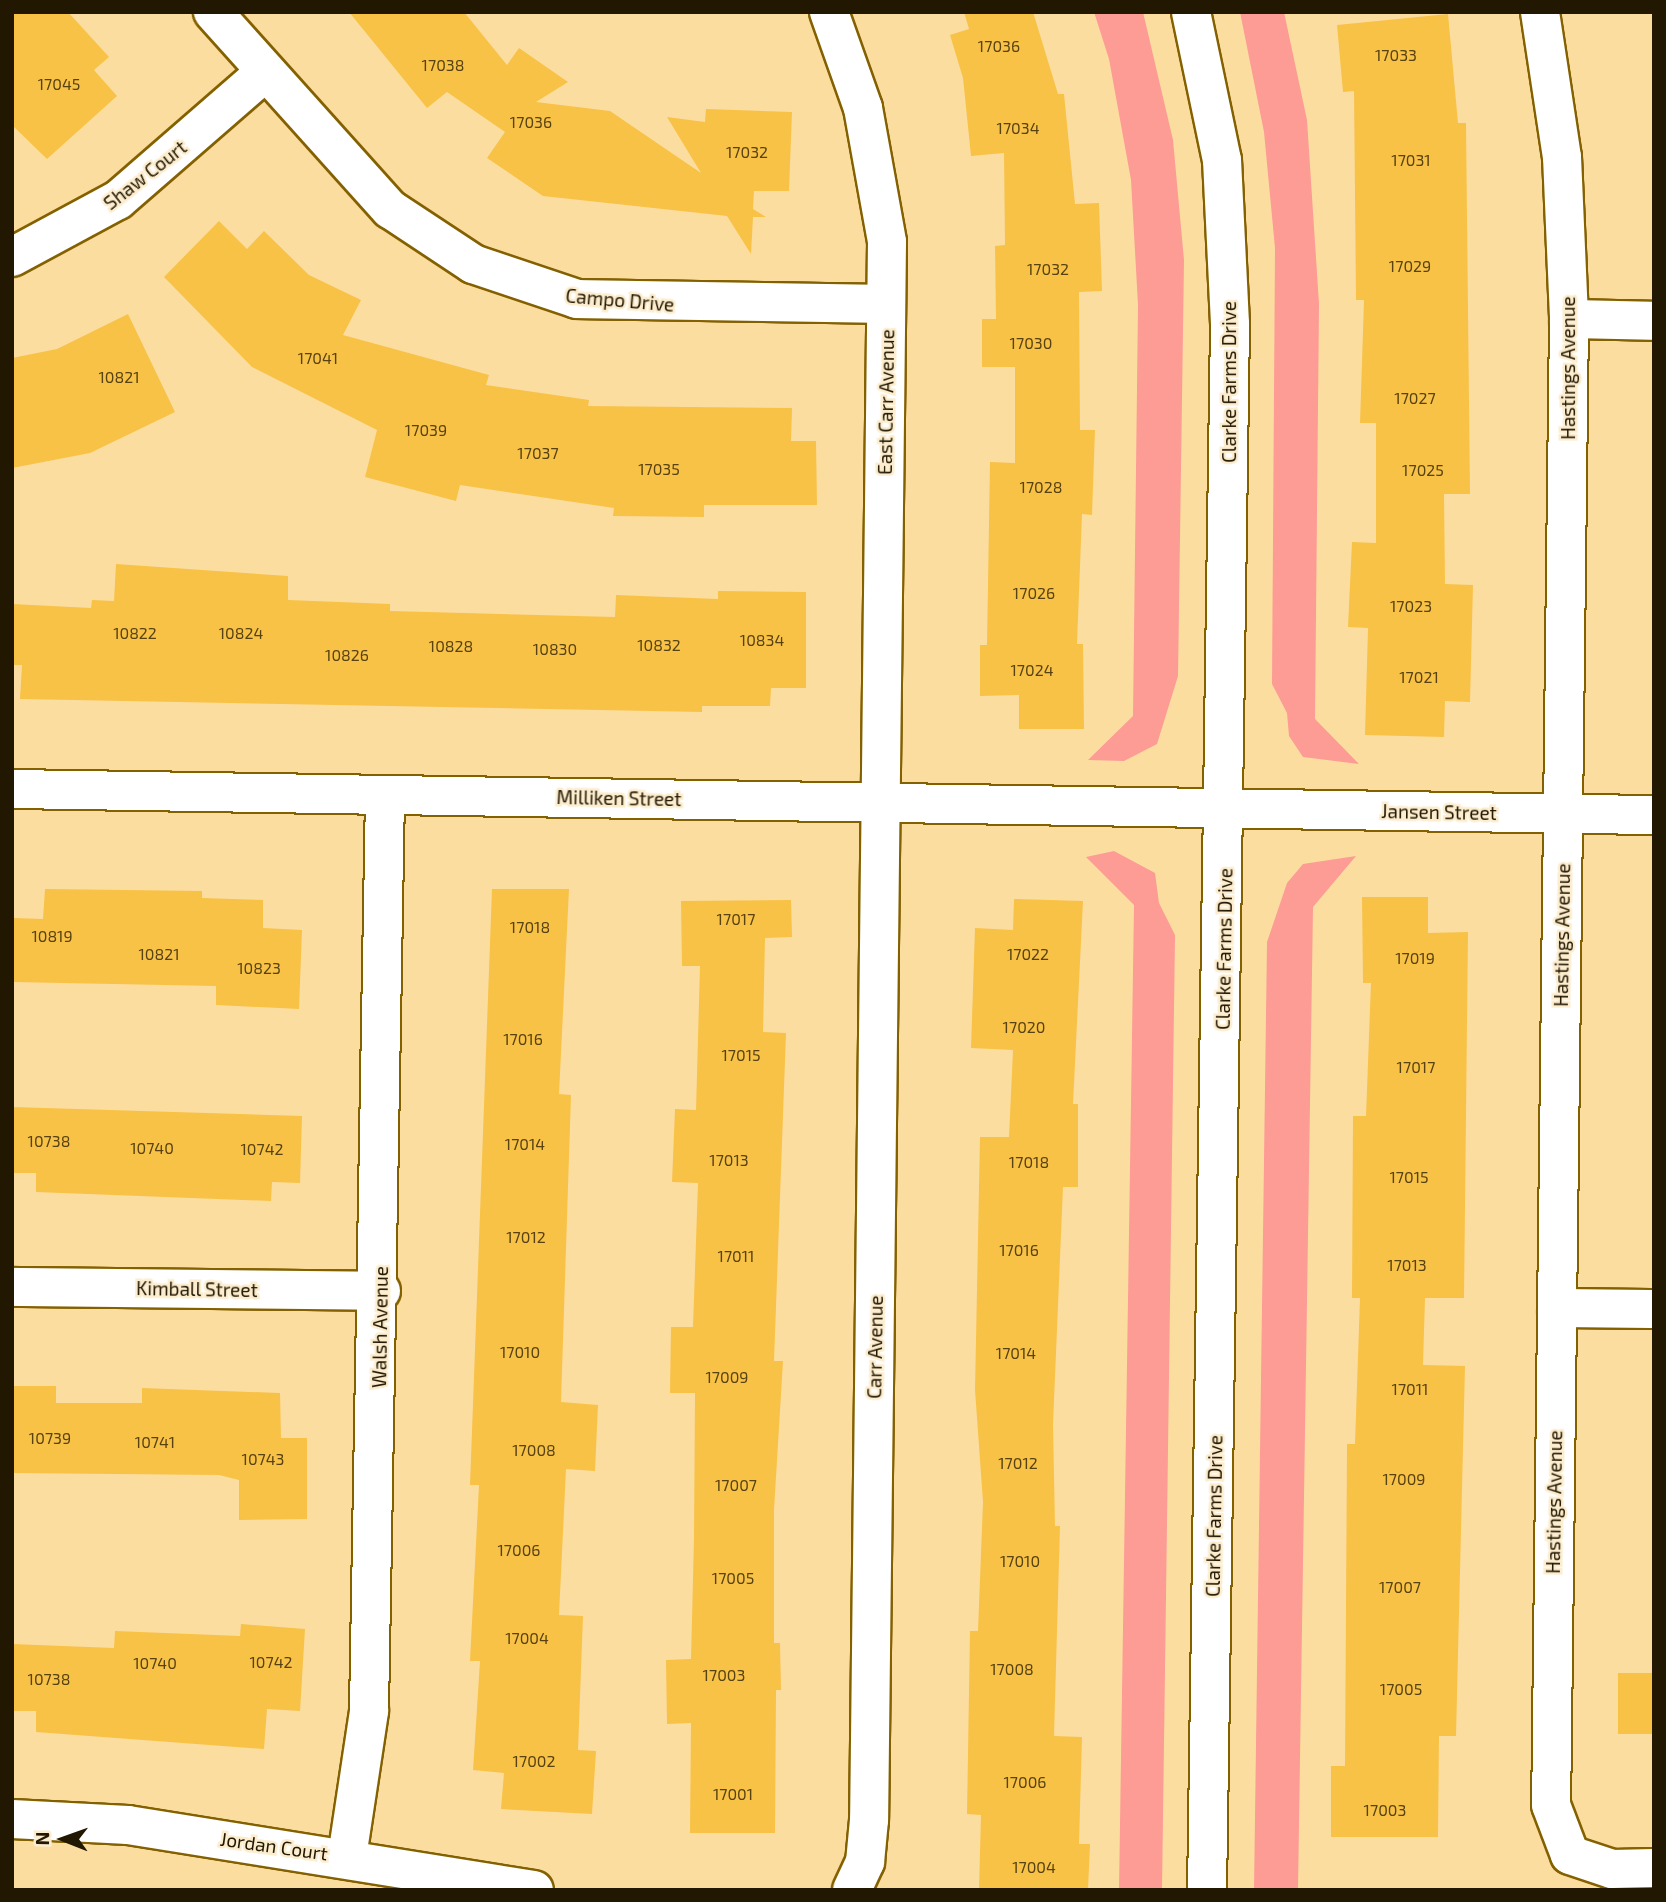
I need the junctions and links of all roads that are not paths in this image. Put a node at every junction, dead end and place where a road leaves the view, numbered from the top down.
1 (213, 12) edge
2 (829, 12) edge
3 (1191, 12) edge
4 (1540, 12) edge
5 (264, 73) junction
6 (12, 257) edge
7 (886, 304) junction
8 (1569, 319) junction
9 (1654, 321) edge
10 (12, 789) edge
11 (385, 796) junction
12 (881, 801) junction
13 (1225, 808) junction
14 (1563, 814) junction
15 (1654, 815) edge
16 (12, 1287) edge
17 (381, 1291) junction
18 (1557, 1308) junction
19 (1654, 1309) edge
20 (12, 1819) edge
21 (346, 1857) junction
22 (1654, 1868) edge
23 (534, 1890) edge
24 (852, 1890) edge
25 (1208, 1890) edge

1 - 5 street, Campo Drive
2 - 7 street, East Carr Avenue
3 - 13 street, Clarke Farms Drive
4 - 8 street, Hastings Avenue
5 - 6 street, Shaw Court
5 - 7 street, Campo Drive
7 - 12 street, East Carr Avenue
8 - 9 street
8 - 14 street, Hastings Avenue
10 - 11 street, Milliken Street
11 - 12 street, Milliken Street
11 - 17 street, Walsh Avenue
12 - 13 street, Milliken Street
12 - 24 street, Carr Avenue
13 - 14 street, Jansen Street
13 - 25 street, Clarke Farms Drive
14 - 15 street, Jansen Street
14 - 18 street, Hastings Avenue
16 - 17 street, Kimball Street
17 - 21 street, Walsh Avenue
18 - 19 street
18 - 22 street, Hastings Avenue
20 - 21 street, Jordan Court
21 - 23 street, Jordan Court

